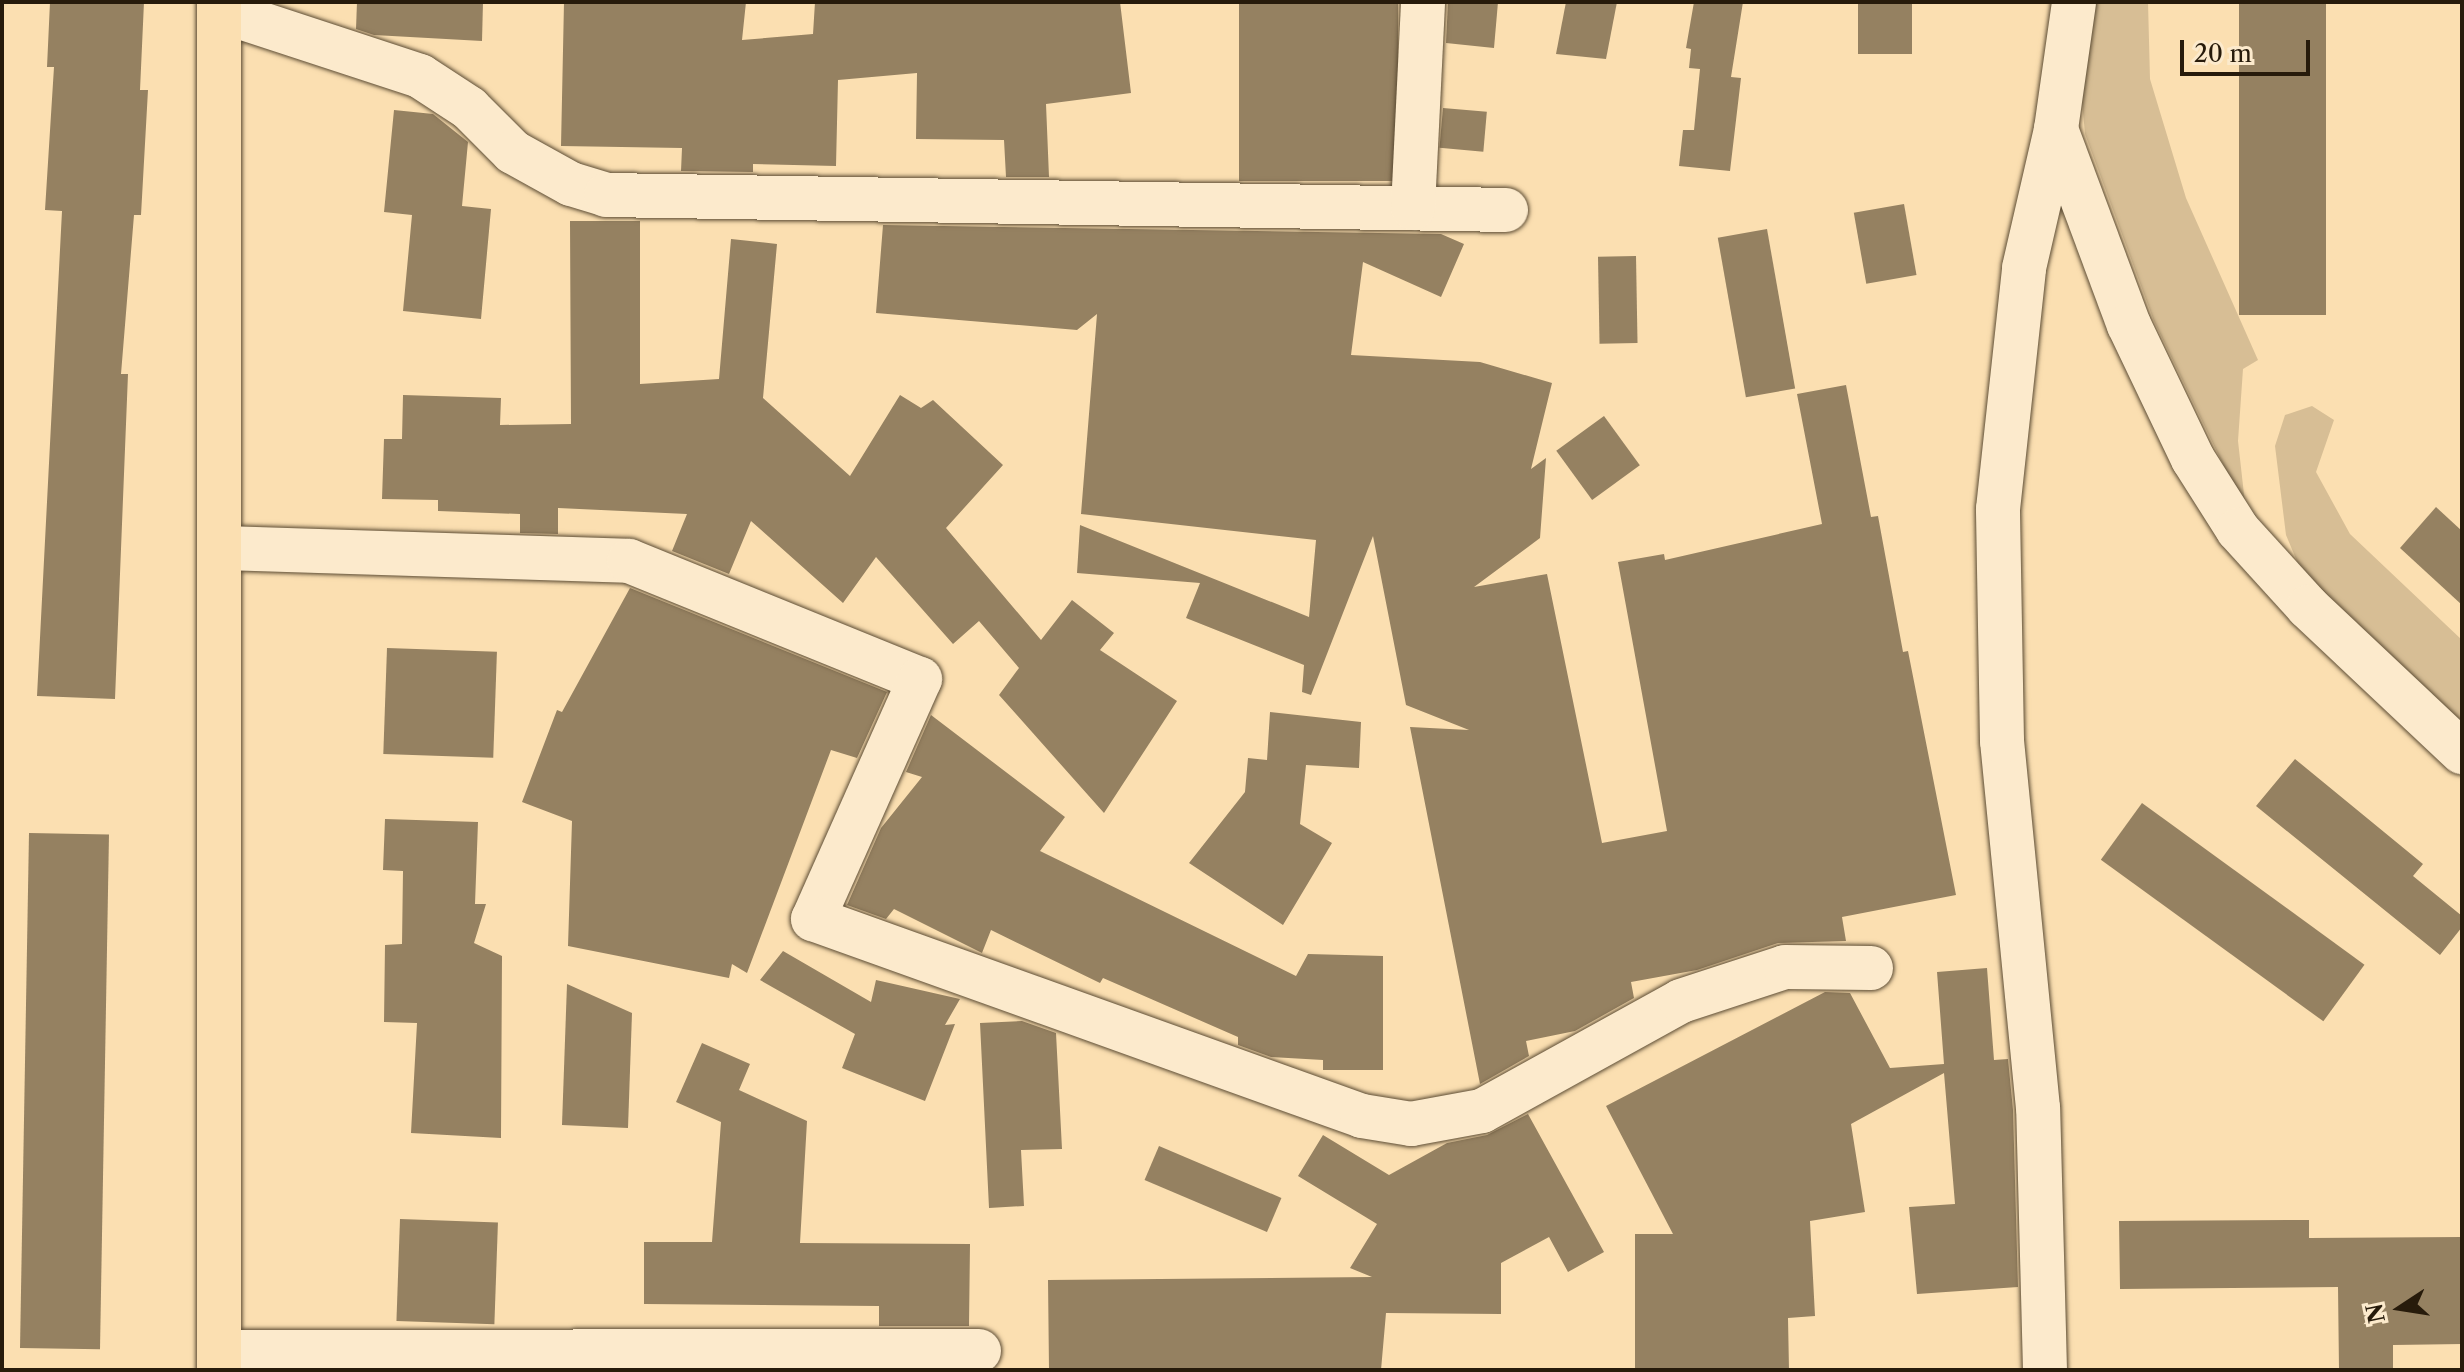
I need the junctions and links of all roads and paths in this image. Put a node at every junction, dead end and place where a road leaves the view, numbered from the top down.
1 (1423, 2) edge
2 (2074, 2) edge
3 (219, 6) edge
4 (2056, 129) junction
5 (1413, 208) junction
6 (1506, 210) dead end
7 (222, 548) junction
8 (2462, 752) edge
9 (1871, 968) dead end
10 (979, 1351) dead end
11 (219, 1361) edge
12 (2045, 1370) edge

1 - 5 street
2 - 4 street
3 - 5 street
3 - 7 main road
4 - 8 street
4 - 12 street
5 - 6 street
7 - 9 street
7 - 11 main road
10 - 11 street

